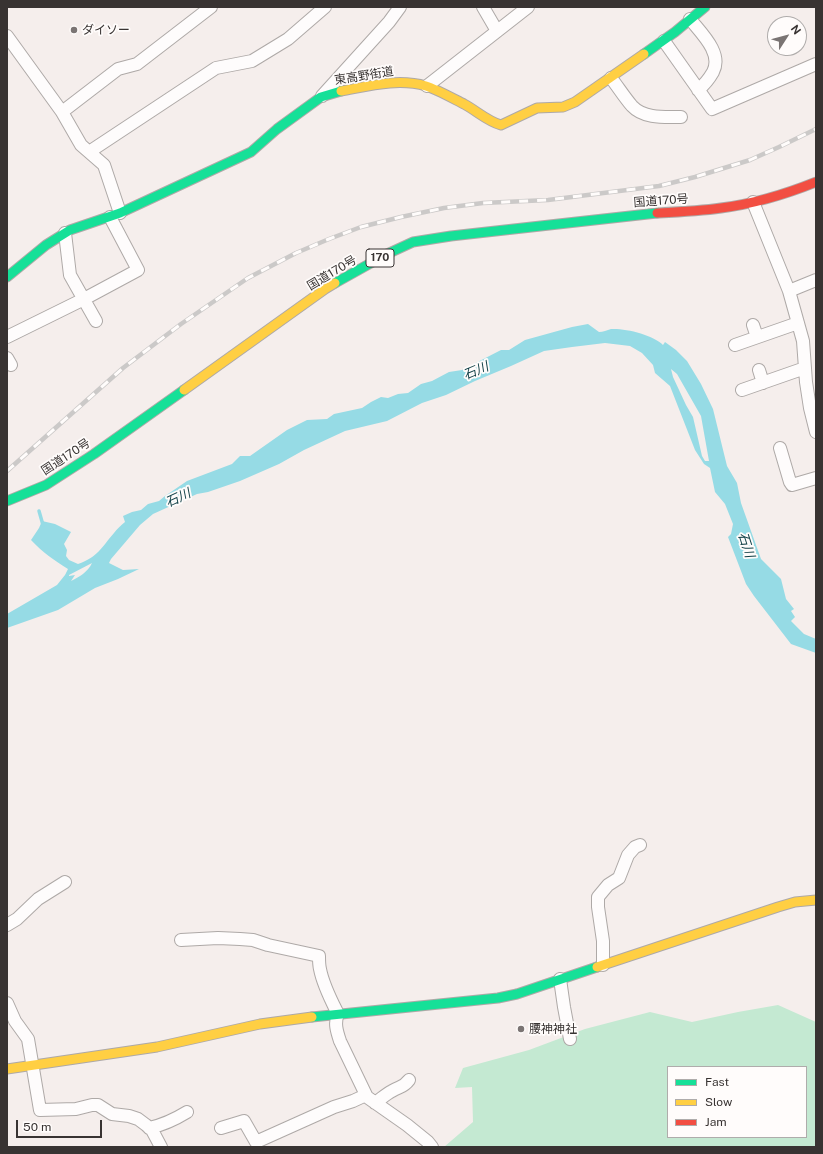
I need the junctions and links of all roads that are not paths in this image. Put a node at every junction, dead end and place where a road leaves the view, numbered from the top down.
1 (211, 7) edge
2 (325, 7) edge
3 (400, 7) edge
4 (483, 7) edge
5 (528, 7) edge
6 (705, 7) edge
7 (690, 20) junction
8 (497, 30) junction
9 (7, 36) edge
10 (664, 40) junction
11 (816, 64) edge
12 (611, 78) junction
13 (427, 86) junction
14 (698, 90) junction
15 (321, 97) junction
16 (62, 112) junction
17 (681, 117) dead end
18 (89, 152) junction
19 (816, 182) edge
20 (754, 202) junction
21 (115, 215) junction
22 (65, 233) junction
23 (7, 277) edge
24 (816, 280) edge
25 (789, 291) junction
26 (84, 299) junction
27 (96, 321) dead end
28 (798, 324) junction
29 (754, 325) dead end
30 (7, 337) edge
31 (757, 337) junction
32 (735, 345) dead end
33 (805, 368) junction
34 (759, 370) dead end
35 (763, 383) junction
36 (742, 390) dead end
37 (816, 432) edge
38 (786, 454) dead end
39 (816, 478) edge
40 (7, 501) edge
41 (640, 845) dead end
42 (65, 882) dead end
43 (816, 900) edge
44 (7, 925) edge
45 (181, 940) dead end
46 (603, 965) junction
47 (560, 979) junction
48 (7, 1003) edge
49 (338, 1014) junction
50 (570, 1040) dead end
51 (32, 1065) junction
52 (7, 1069) edge
53 (409, 1080) dead end
54 (371, 1099) junction
55 (186, 1112) dead end
56 (149, 1128) junction
57 (221, 1128) dead end
58 (161, 1147) edge
59 (432, 1147) edge

1 - 16 street
2 - 18 street
3 - 15 street
4 - 8 street
5 - 8 street
6 - 7 main road, 東高野街道
7 - 10 main road, 東高野街道
7 - 14 street
8 - 13 street
9 - 16 street
10 - 12 main road, 東高野街道
10 - 14 street
11 - 14 street
12 - 13 main road, 東高野街道
12 - 17 street
13 - 15 main road, 東高野街道
15 - 21 main road, 東高野街道
16 - 18 street
18 - 21 street
19 - 20 main road, 国道170号 / 170
20 - 25 street
20 - 40 main road, 国道170号 / 170
21 - 22 main road, 東高野街道
21 - 26 street
22 - 23 main road, 東高野街道
22 - 26 street
24 - 25 street
25 - 28 street
26 - 27 street
26 - 30 street
28 - 31 street
28 - 33 street
29 - 31 street
31 - 32 street
33 - 35 street
33 - 37 street
34 - 35 street
35 - 36 street
38 - 39 street
41 - 46 street
42 - 44 street
43 - 46 main road
45 - 49 street
46 - 47 main road
47 - 49 main road
47 - 50 street
48 - 51 street
49 - 51 main road
49 - 54 street
51 - 52 main road
51 - 56 street
53 - 54 street
54 - 57 street
54 - 59 street
55 - 56 street
56 - 58 street

